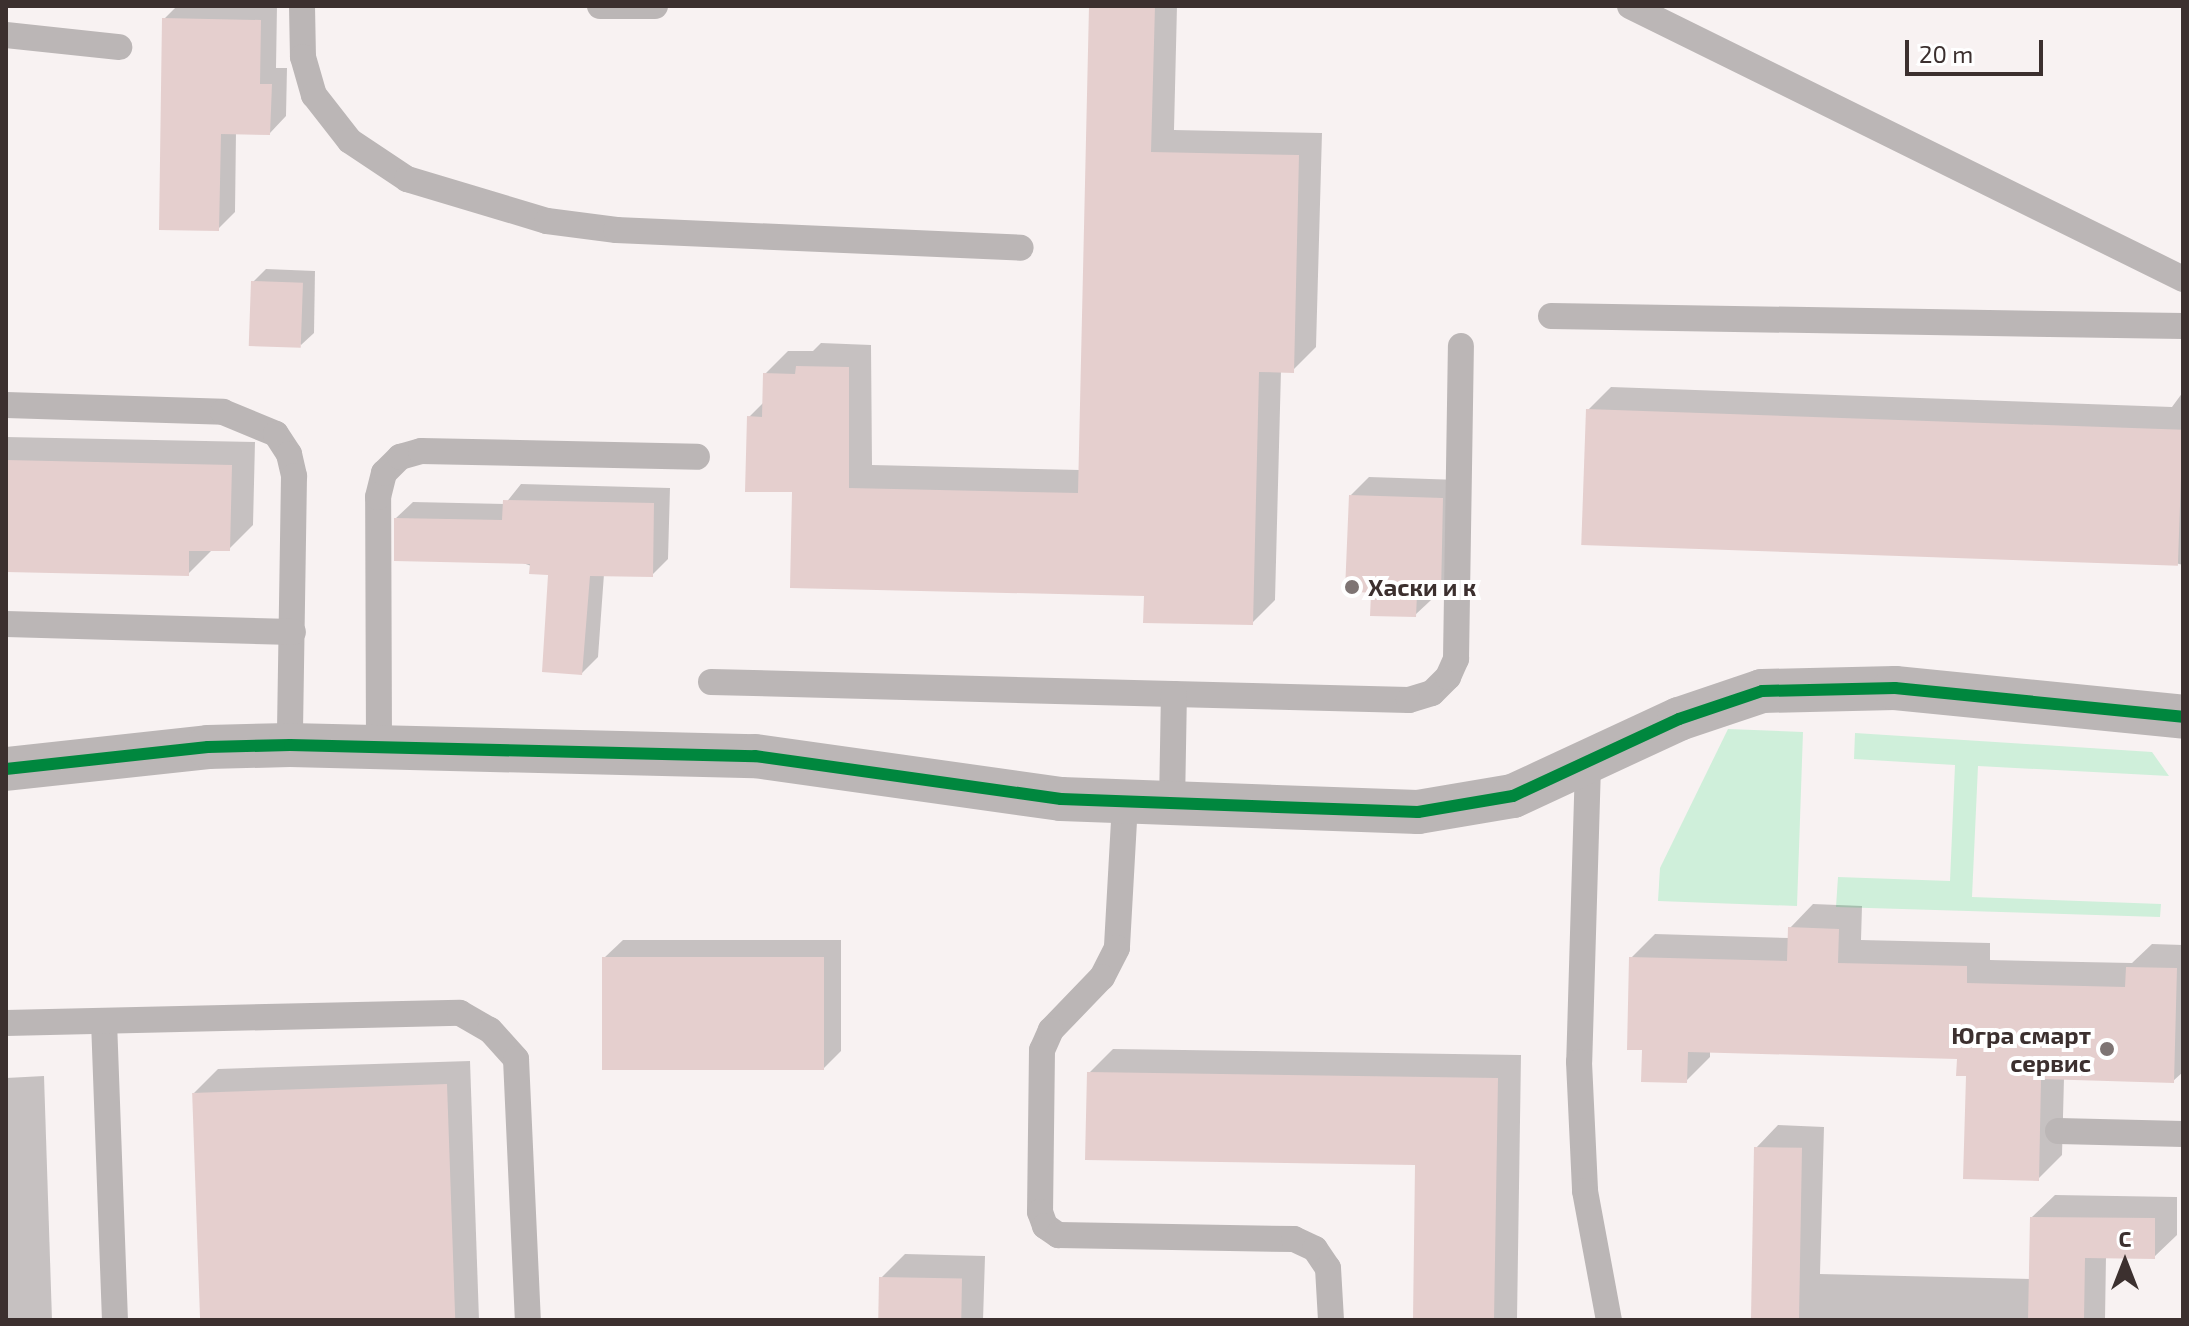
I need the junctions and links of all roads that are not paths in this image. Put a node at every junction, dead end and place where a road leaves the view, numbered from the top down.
1 (302, 6) edge
2 (600, 6) edge
3 (655, 6) edge
4 (1630, 6) edge
5 (6, 35) edge
6 (119, 47) dead end
7 (1021, 248) dead end
8 (2183, 279) edge
9 (1551, 316) dead end
10 (2183, 326) edge
11 (1461, 346) dead end
12 (6, 405) edge
13 (697, 457) dead end
14 (6, 624) edge
15 (293, 632) junction
16 (711, 682) dead end
17 (1174, 694) junction
18 (2183, 717) edge
19 (290, 745) junction
20 (379, 746) junction
21 (1588, 765) junction
22 (6, 769) edge
23 (1125, 803) junction
24 (1172, 805) junction
25 (104, 1021) junction
26 (6, 1023) edge
27 (2058, 1131) dead end
28 (2183, 1134) edge
29 (115, 1320) edge
30 (528, 1320) edge
31 (1331, 1320) edge
32 (1609, 1320) edge

1 - 7 lane
2 - 3 lane
4 - 8 lane
5 - 6 lane
9 - 10 lane
11 - 17 lane
12 - 15 lane
13 - 20 lane
14 - 15 lane
15 - 19 lane
16 - 17 lane
17 - 24 lane
18 - 21 street
19 - 20 street
19 - 22 street
20 - 23 street
21 - 24 street
21 - 32 lane
23 - 24 street
23 - 31 lane
25 - 26 lane
25 - 29 lane
25 - 30 lane
27 - 28 lane

